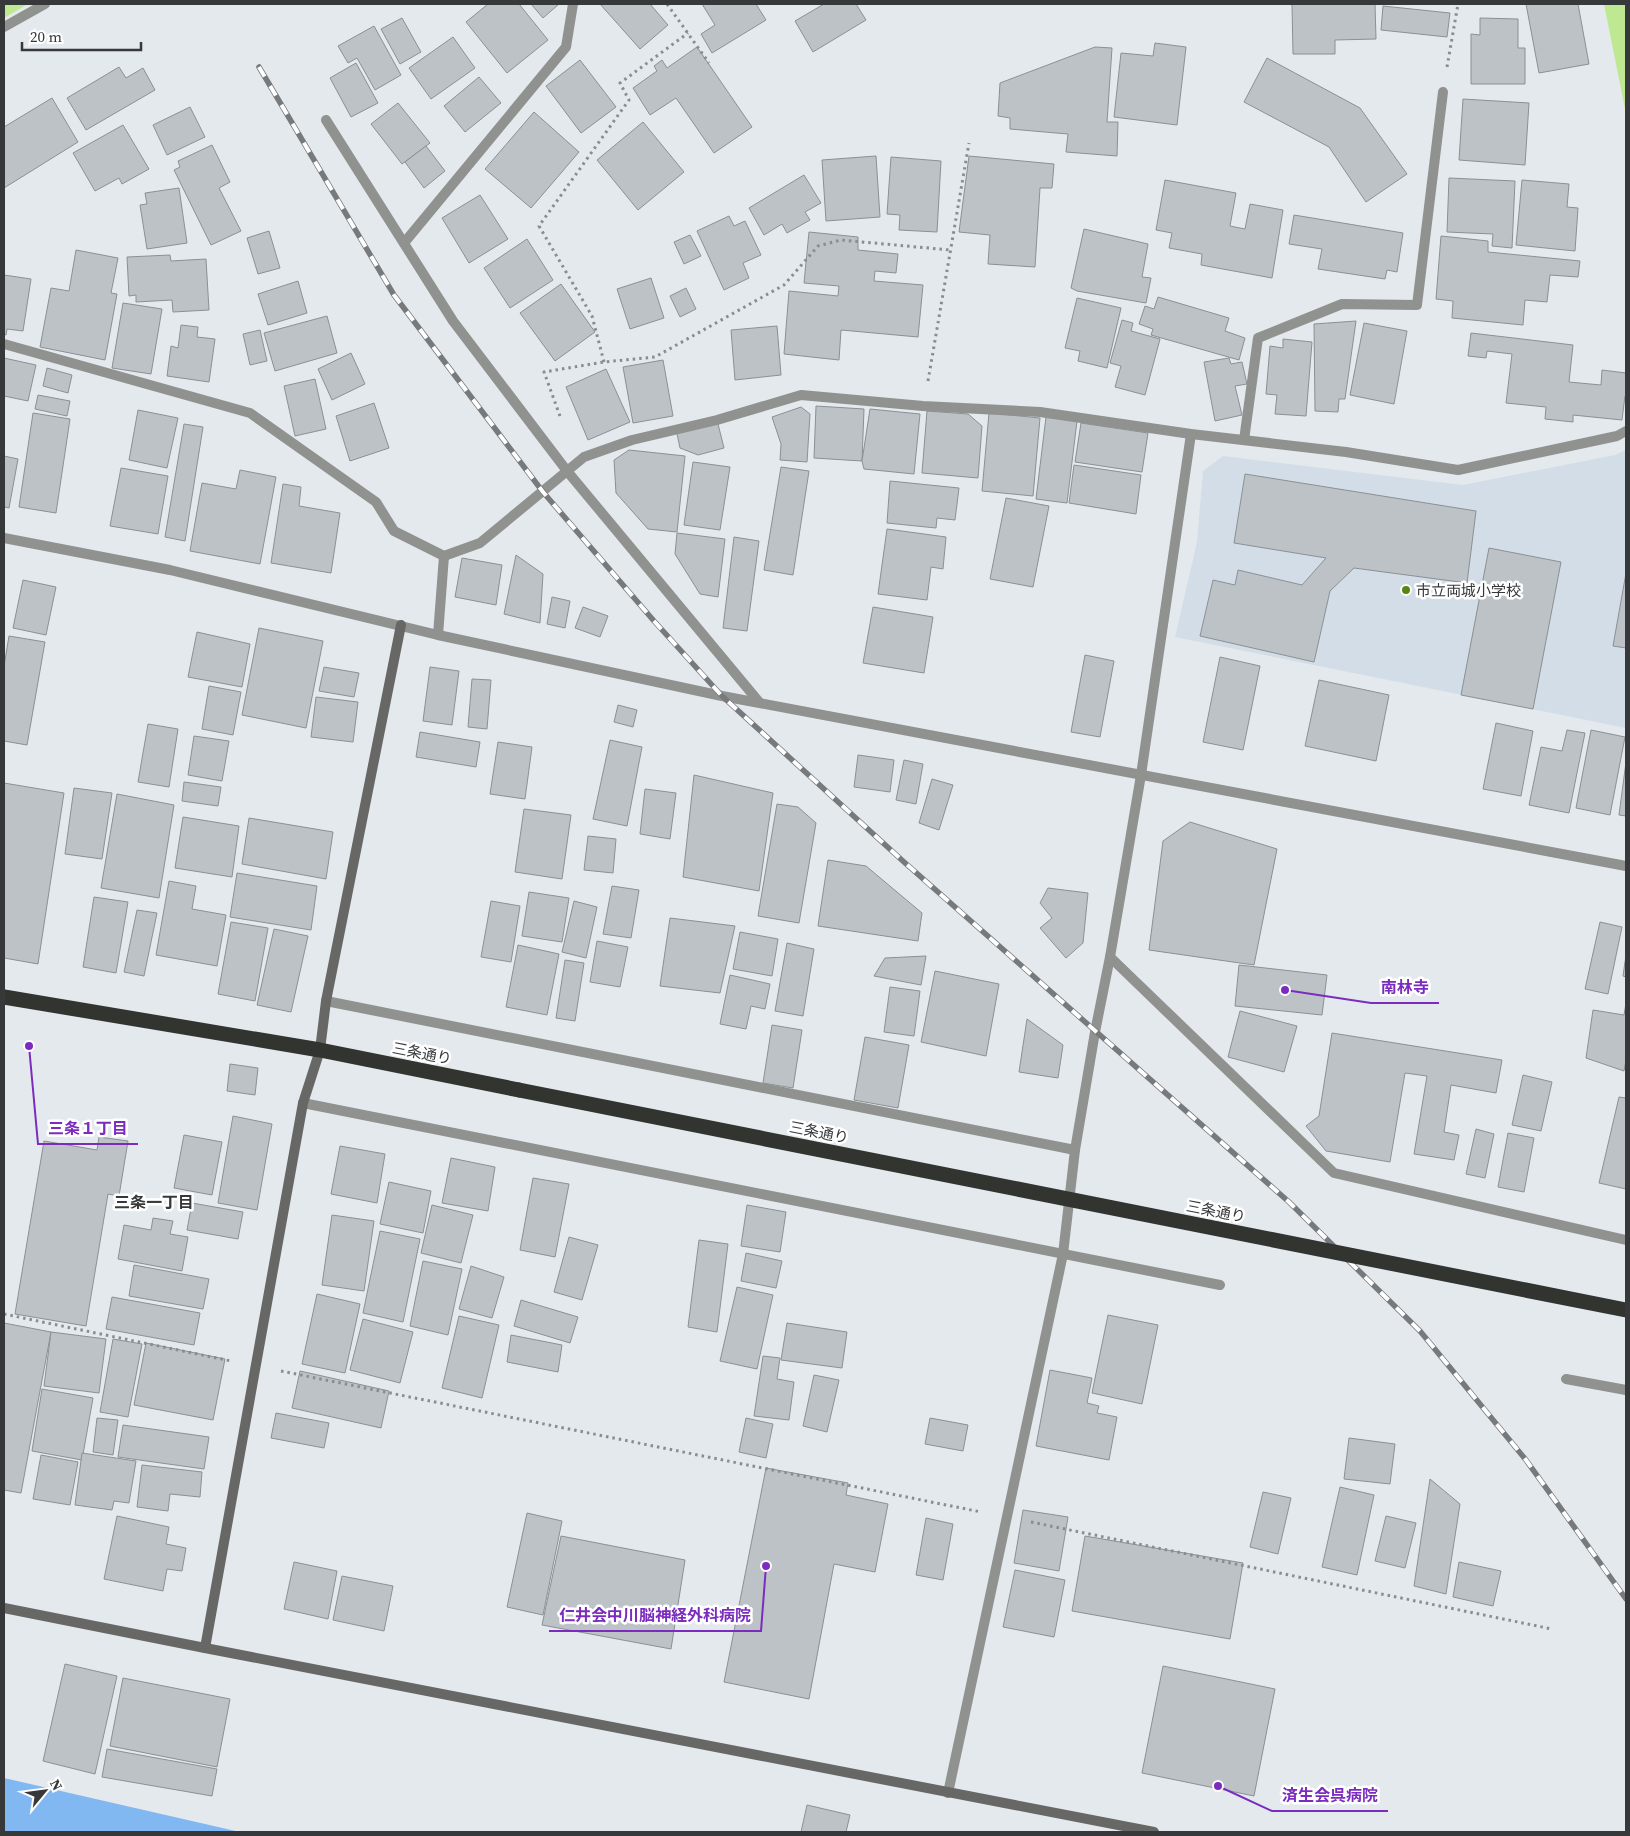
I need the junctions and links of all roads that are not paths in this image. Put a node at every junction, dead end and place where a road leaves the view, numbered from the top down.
1 (45, 4) edge
2 (573, 4) edge
3 (4, 27) edge
4 (1443, 92) road end
5 (326, 120) dead end
6 (404, 243) junction
7 (4, 344) edge
8 (1626, 431) edge
9 (1191, 434) junction
10 (1244, 440) junction
11 (566, 471) junction
12 (4, 538) edge
13 (444, 556) junction
14 (402, 626) junction
15 (438, 635) junction
16 (759, 702) junction
17 (1141, 775) junction
18 (1626, 866) edge
19 (1110, 957) junction
20 (4, 997) edge
21 (326, 1001) junction
22 (320, 1050) junction
23 (303, 1103) junction
24 (1075, 1150) junction
25 (1626, 1240) edge
26 (1063, 1254) junction
27 (1220, 1285) dead end
28 (1626, 1310) edge
29 (1566, 1379) dead end
30 (1626, 1390) edge
31 (4, 1608) edge
32 (205, 1648) junction
33 (948, 1792) junction
34 (1154, 1832) edge

1 - 3 street
2 - 6 street
4 - 10 street
5 - 6 street
6 - 11 street
7 - 13 street
8 - 10 street
9 - 10 street
9 - 11 street
9 - 17 street
11 - 13 street
11 - 16 street
12 - 14 street
13 - 15 street
14 - 15 street
14 - 21 street
15 - 16 street
16 - 17 street
17 - 18 street
17 - 19 street
19 - 24 street
19 - 25 street
20 - 22 highway, 三条通り
21 - 22 street
21 - 24 street
22 - 23 street
22 - 28 highway, 三条通り, bridge
23 - 26 street
23 - 32 street
24 - 26 street
26 - 27 street
26 - 33 street
29 - 30 street
31 - 32 street
32 - 33 street
33 - 34 street

